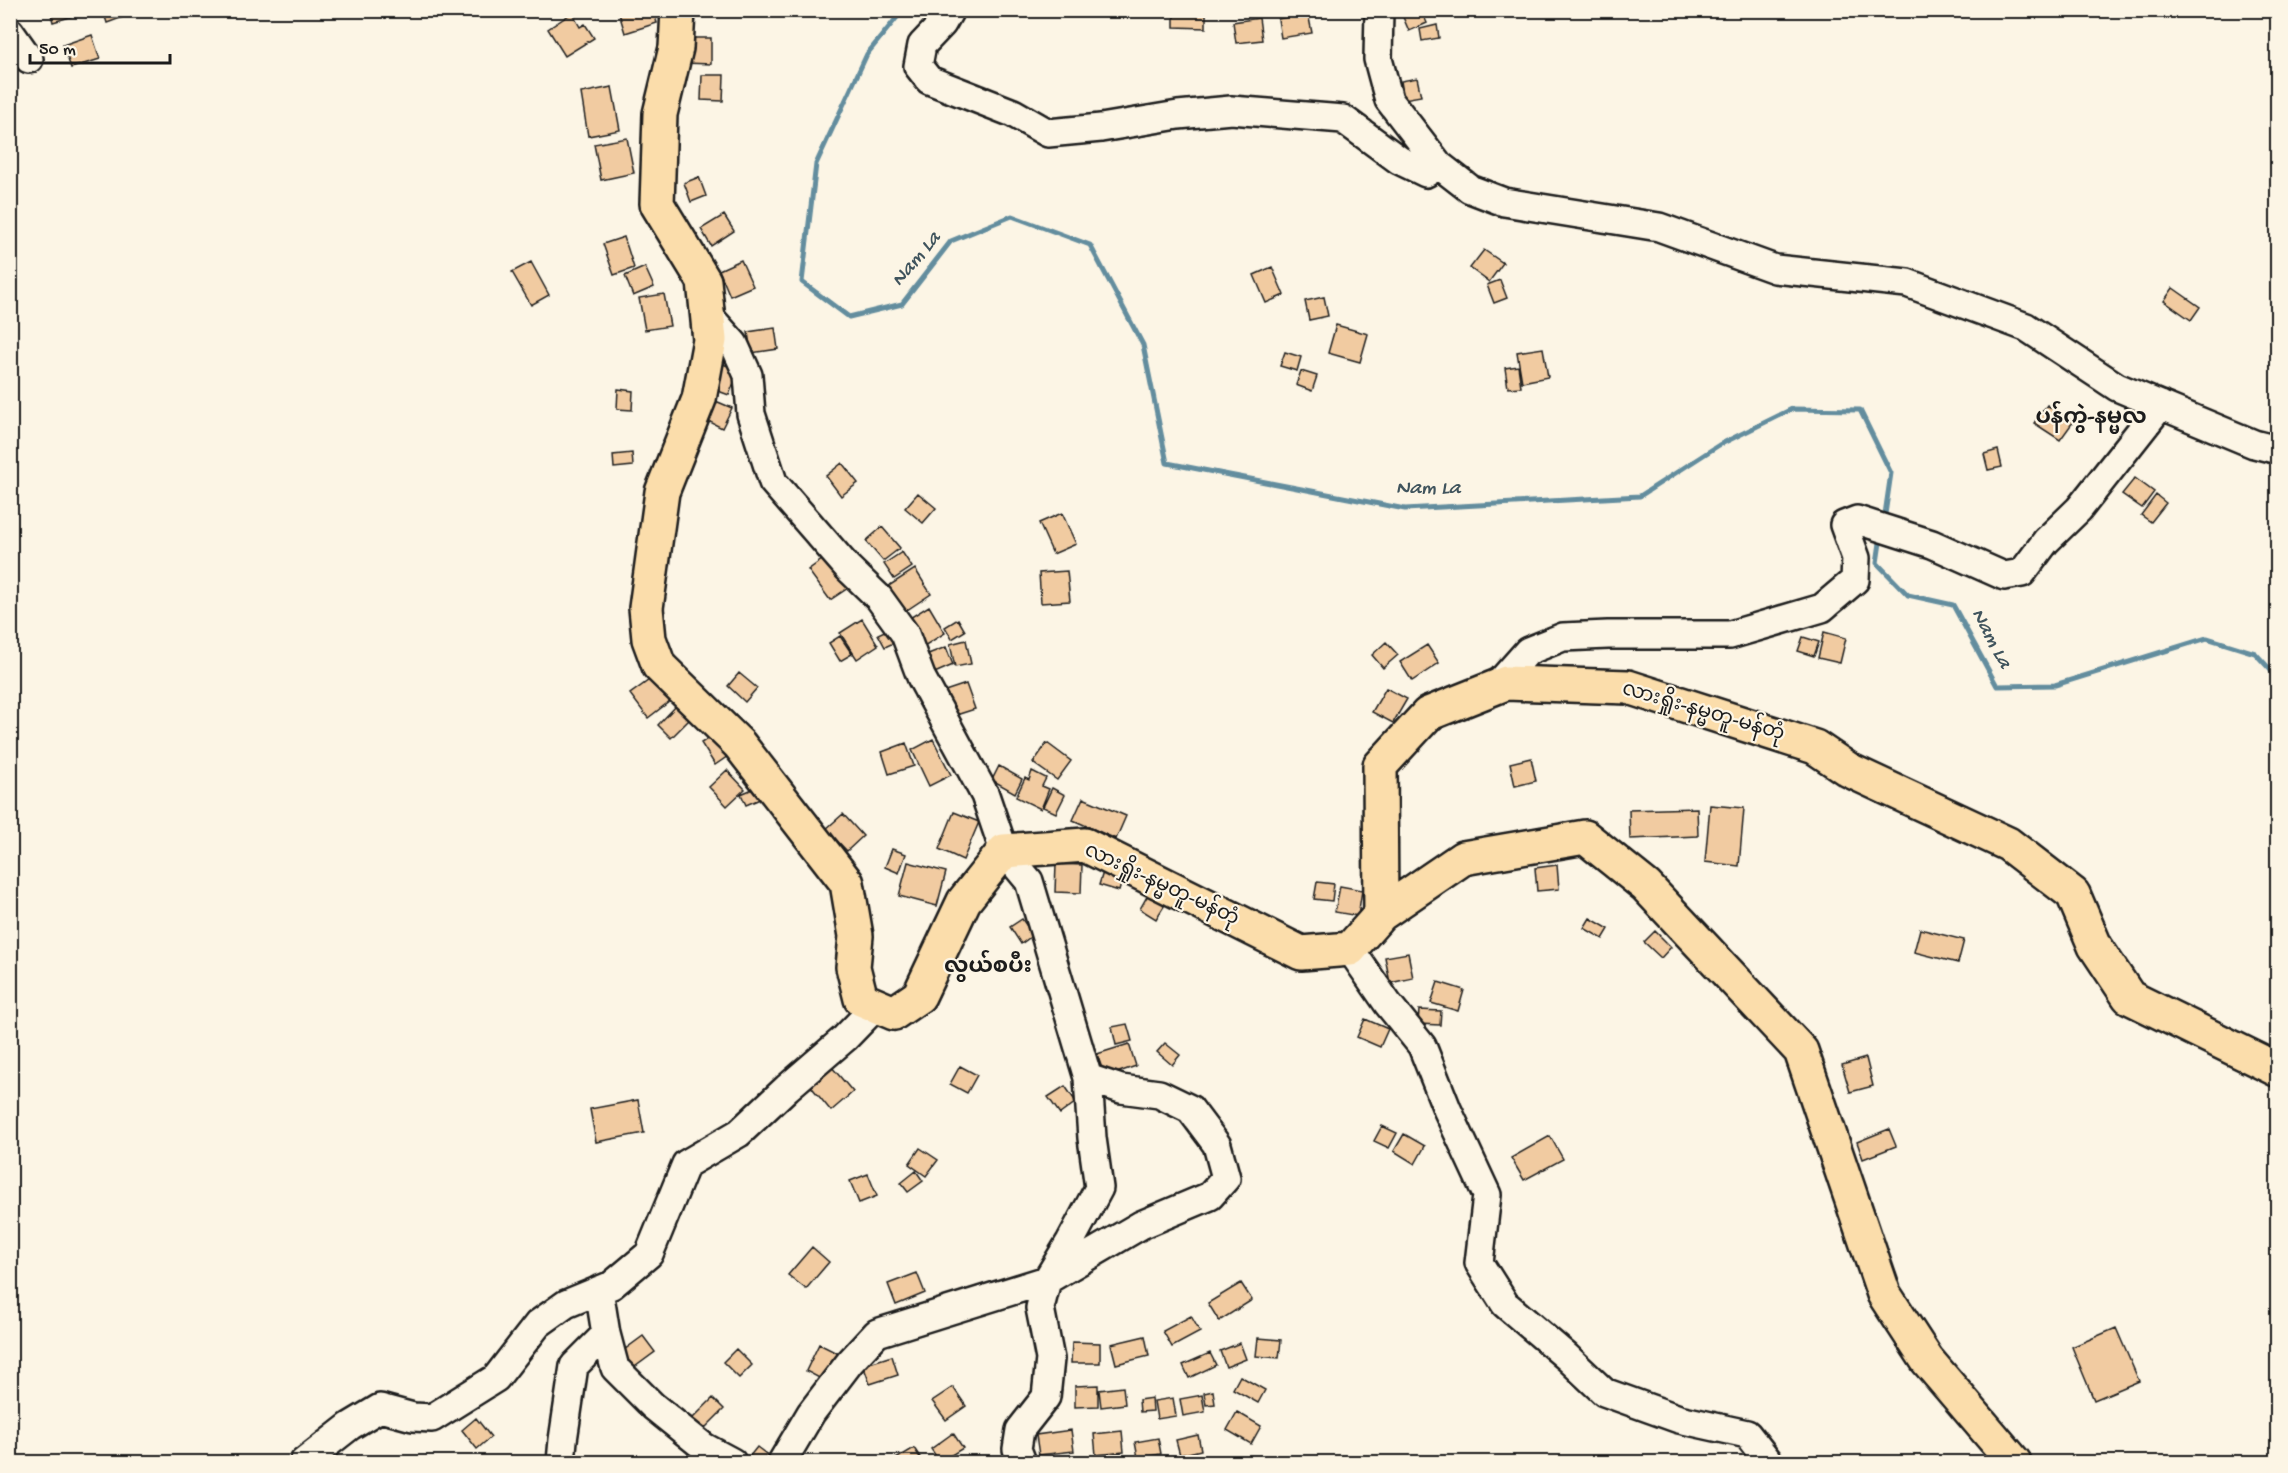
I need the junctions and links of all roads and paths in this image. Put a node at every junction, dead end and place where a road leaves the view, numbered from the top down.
1 (678, 10) edge
2 (950, 10) edge
3 (1379, 10) edge
4 (10, 32) edge
5 (29, 60) dead end
6 (1439, 165) junction
7 (708, 315) junction
8 (2161, 405) junction
9 (2277, 450) edge
10 (1496, 687) junction
11 (1004, 851) junction
12 (1381, 914) junction
13 (1350, 949) junction
14 (876, 1006) junction
15 (2277, 1070) edge
16 (1088, 1078) junction
17 (1047, 1280) junction
18 (599, 1290) junction
19 (606, 1334) junction
20 (304, 1462) edge
21 (561, 1462) edge
22 (732, 1462) edge
23 (782, 1462) edge
24 (1022, 1462) edge
25 (1769, 1462) edge
26 (2014, 1462) edge

1 - 7 main road
2 - 6 street
3 - 6 street
4 - 5 street
6 - 8 street
7 - 11 street
7 - 14 main road
8 - 9 street
8 - 10 street
10 - 12 main road, လားရှိုး-နမ္မတူ-မန်တုံ
10 - 15 main road, လားရှိုး-နမ္မတူ-မန်တုံ
11 - 13 main road, လားရှိုး-နမ္မတူ-မန်တုံ
11 - 14 main road
11 - 16 street
12 - 13 main road
12 - 26 main road
13 - 25 street
14 - 18 street
16 - 17 street
16 - 17 street
17 - 23 street
17 - 24 street
18 - 19 street
18 - 20 street
19 - 21 street
19 - 22 street

